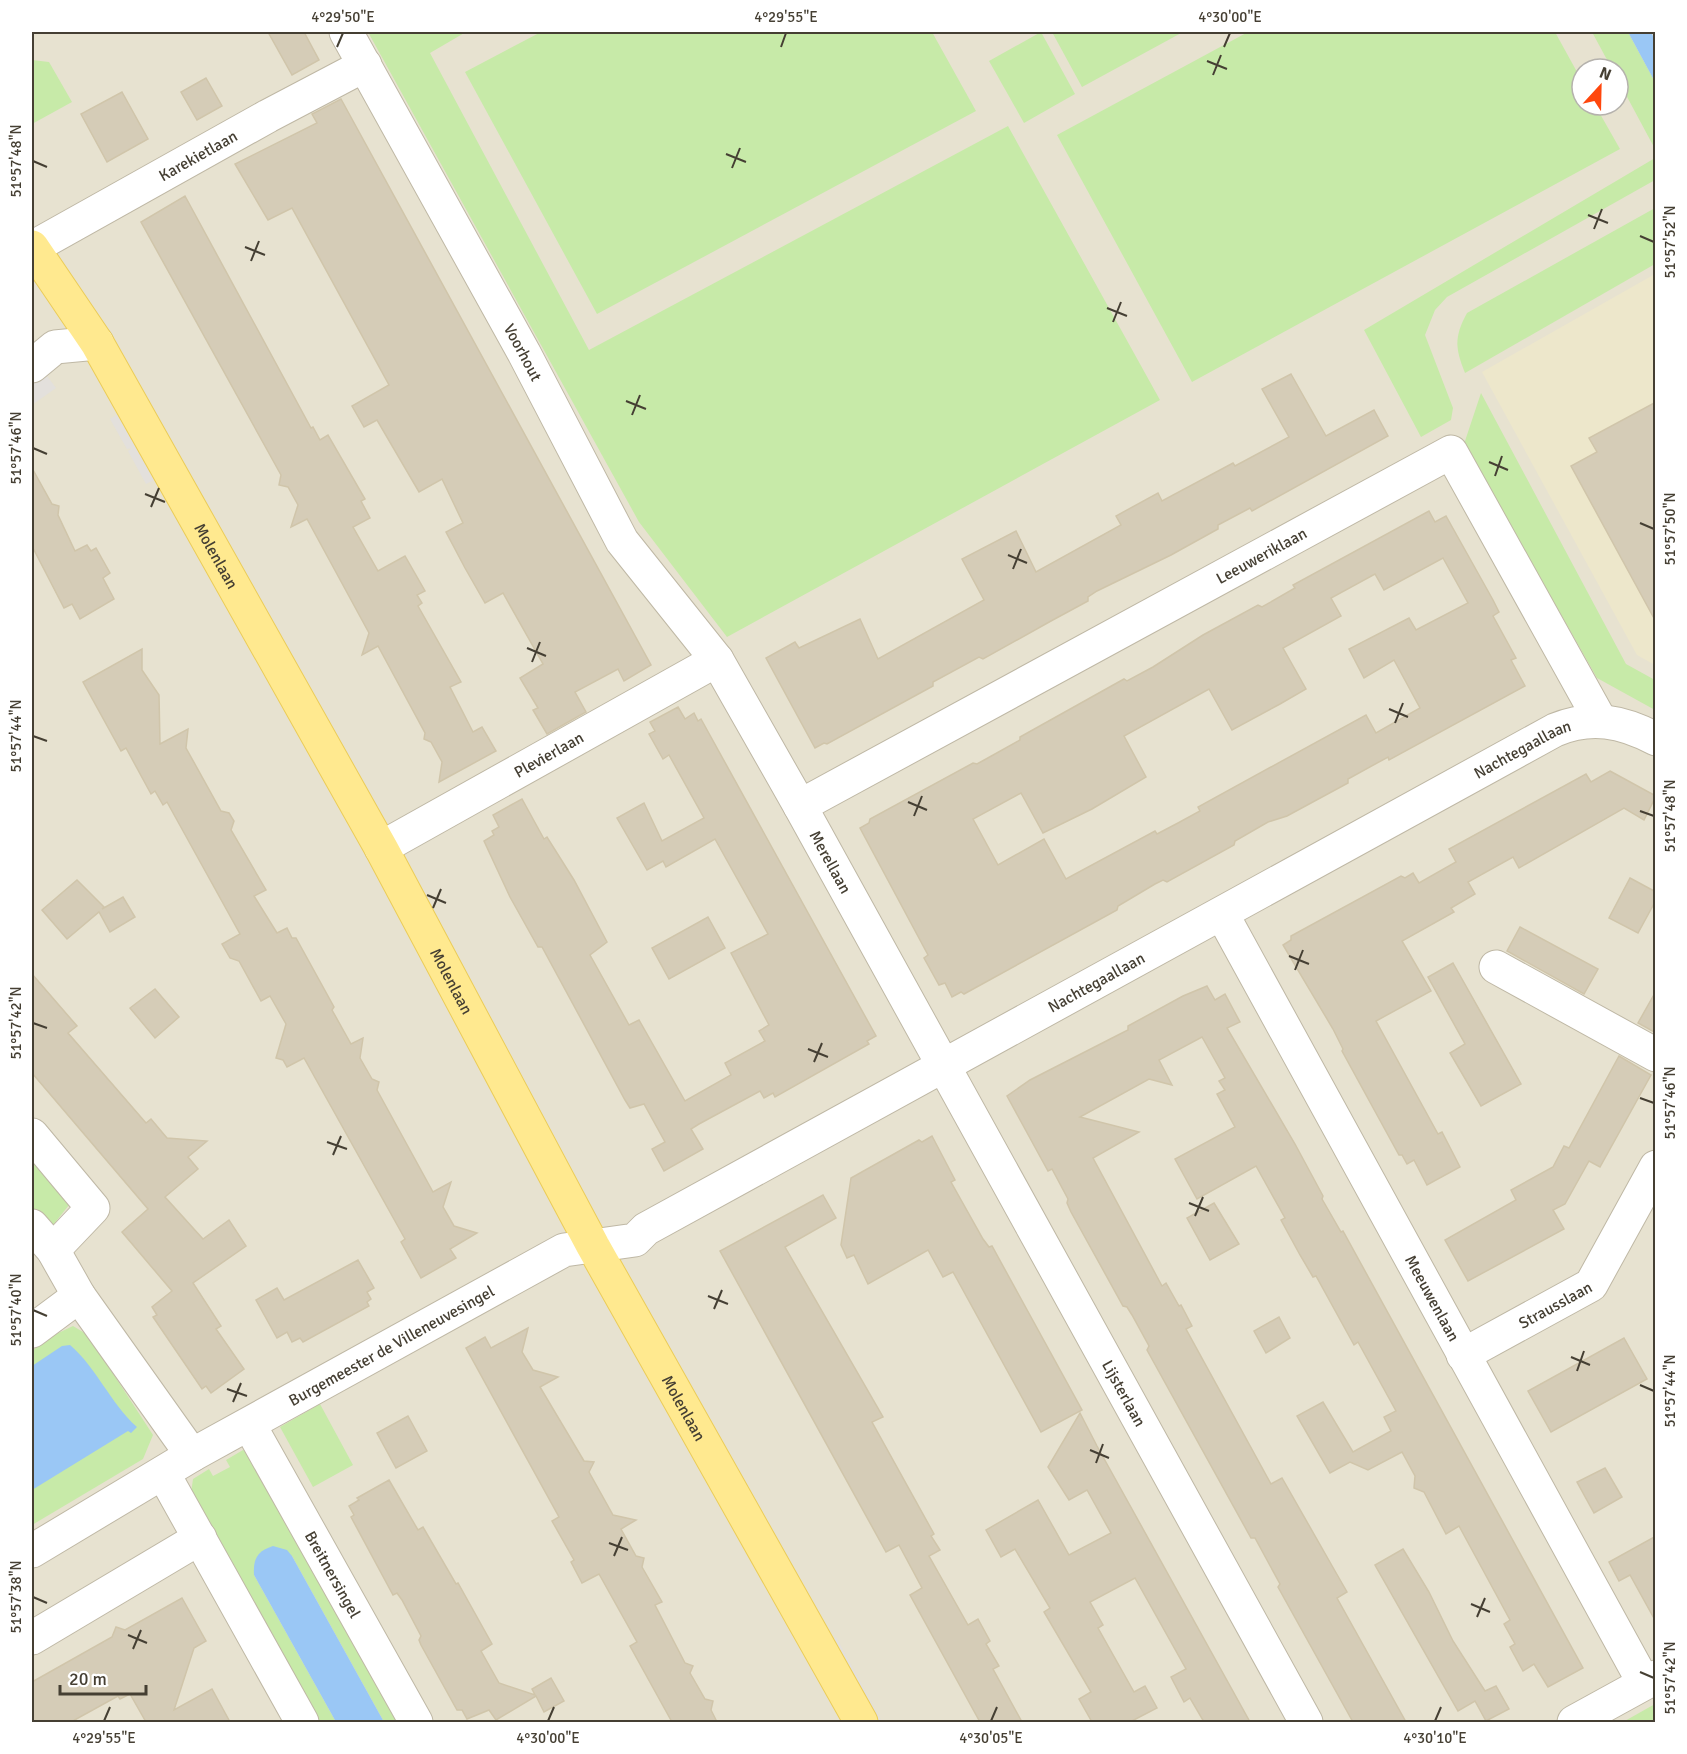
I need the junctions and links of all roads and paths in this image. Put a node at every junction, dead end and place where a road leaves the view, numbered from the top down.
1 (346, 32) edge
2 (365, 65) junction
3 (32, 247) edge
4 (98, 343) junction
5 (32, 366) edge
6 (717, 660) junction
7 (1600, 720) junction
8 (1656, 739) edge
9 (800, 806) junction
10 (381, 848) junction
11 (1222, 914) junction
12 (1496, 967) dead end
13 (1656, 1055) edge
14 (942, 1065) junction
15 (32, 1135) edge
16 (1656, 1167) edge
17 (32, 1226) edge
18 (593, 1246) junction
19 (53, 1250) junction
20 (79, 1296) junction
21 (32, 1331) edge
22 (1463, 1355) junction
23 (250, 1426) junction
24 (192, 1455) junction
25 (163, 1473) junction
26 (200, 1538) junction
27 (32, 1551) edge
28 (32, 1638) edge
29 (1650, 1680) edge
30 (302, 1722) edge
31 (416, 1722) edge
32 (861, 1722) edge
33 (1306, 1722) edge
34 (1574, 1722) edge

1 - 2 street, Voorhout
2 - 3 street, Karekietlaan
2 - 6 street, Voorhout
3 - 4 main road, Molenlaan
4 - 5 street
4 - 10 main road, Molenlaan
6 - 9 street, Merellaan
6 - 10 street, Plevierlaan
7 - 8 street
7 - 9 street, Leeuweriklaan
7 - 11 street, Nachtegaallaan
9 - 14 street, Merellaan
10 - 18 main road, Molenlaan
11 - 14 street, Nachtegaallaan
11 - 22 street, Meeuwenlaan
12 - 13 street
14 - 18 street, Nachtegaallaan
14 - 33 street, Lijsterlaan
15 - 19 street
16 - 22 street, Strausslaan
17 - 19 street
18 - 23 street, Burgemeester de Villeneuvesingel
18 - 32 main road, Molenlaan
19 - 20 street
20 - 21 street
20 - 24 street
22 - 29 street, Meeuwenlaan
23 - 24 street, Burgemeester de Villeneuvesingel
23 - 31 street, Breitnersingel
24 - 25 street, Burgemeester de Villeneuvesingel
25 - 26 street
25 - 27 street, Burgemeester de Villeneuvesingel
26 - 28 street
26 - 30 street
29 - 34 street

